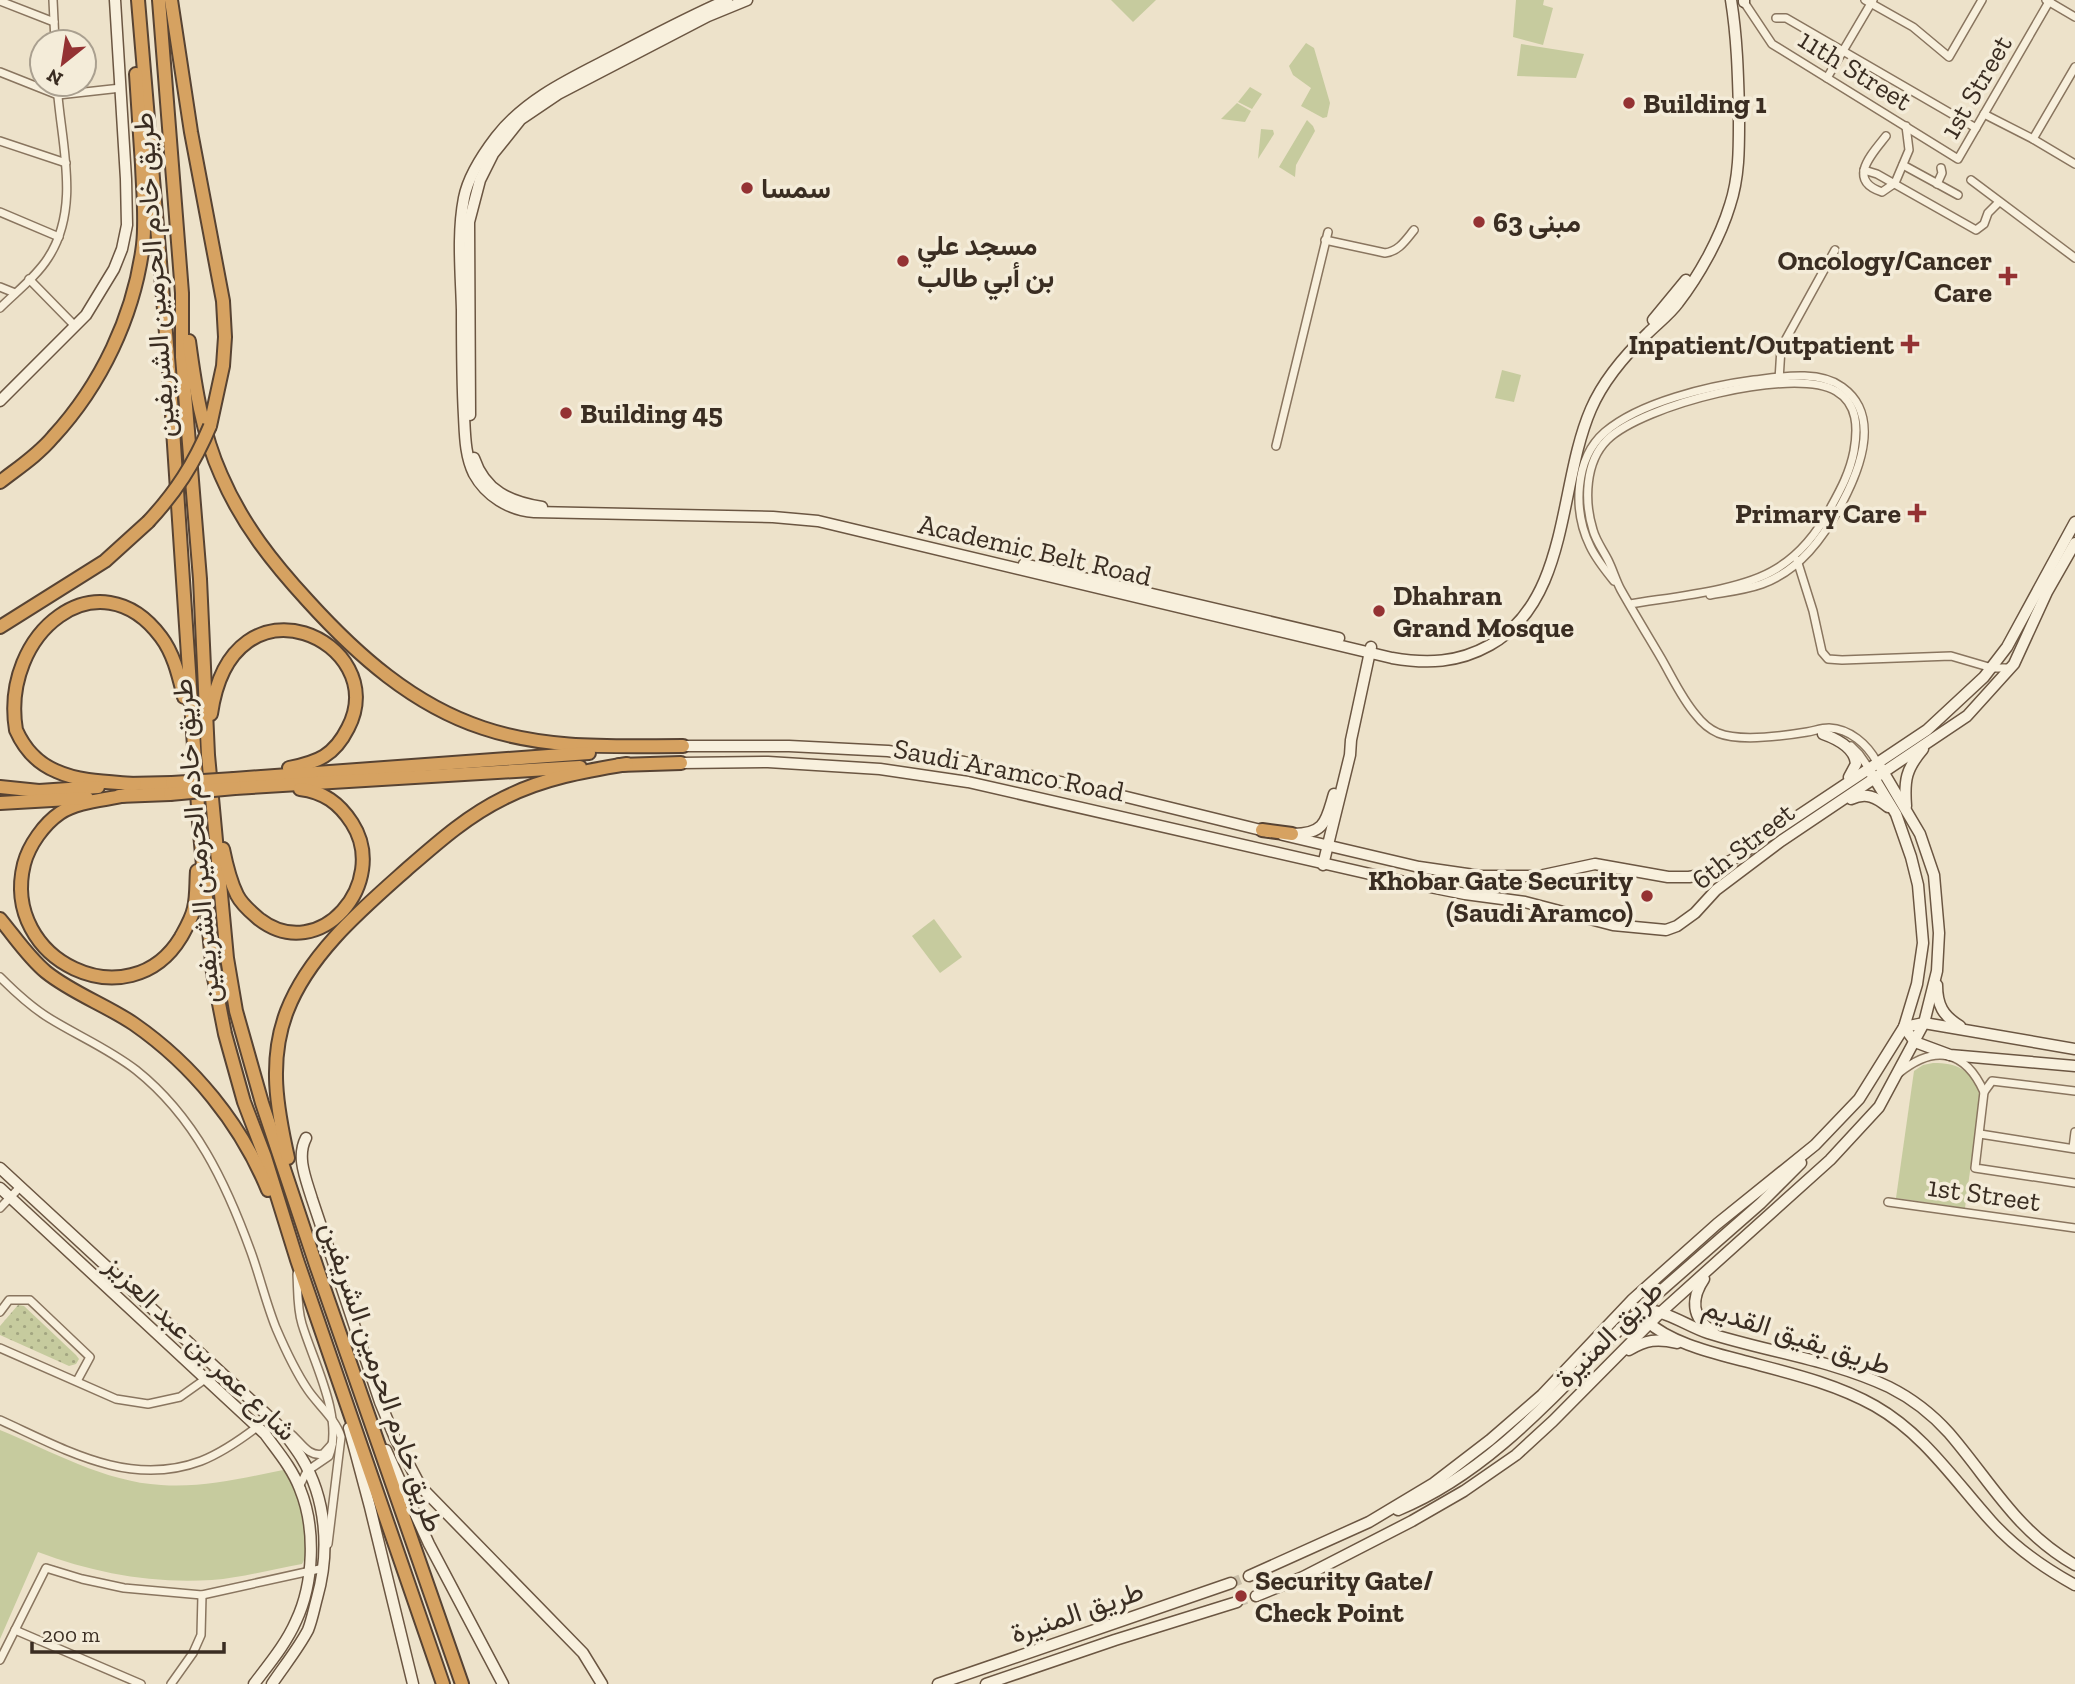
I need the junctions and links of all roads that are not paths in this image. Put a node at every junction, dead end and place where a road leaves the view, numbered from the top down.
1 (53, 0) edge
2 (115, 0) edge
3 (135, 0) edge
4 (159, 0) edge
5 (171, 0) edge
6 (727, 0) edge
7 (747, 0) edge
8 (1729, 0) edge
9 (1982, 0) edge
10 (0, 1) edge
11 (1744, 1) edge
12 (1870, 1) edge
13 (2048, 1) edge
14 (2075, 17) edge
15 (1776, 18) dead end
16 (54, 22) junction
17 (54, 28) edge
18 (1843, 51) junction
19 (2075, 67) edge
20 (0, 72) edge
21 (1827, 78) junction
22 (28, 83) edge
23 (121, 88) junction
24 (98, 91) edge
25 (58, 98) edge
26 (1984, 114) junction
27 (1906, 126) junction
28 (1976, 128) junction
29 (1886, 136) dead end
30 (2033, 139) junction
31 (0, 141) edge
32 (1958, 159) joint
33 (66, 163) junction
34 (2075, 164) edge
35 (1903, 165) junction
36 (1941, 169) dead end
37 (1864, 170) junction
38 (1971, 180) dead end
39 (1895, 183) junction
40 (1937, 184) junction
41 (1958, 195) dead end
42 (1999, 202) junction
43 (0, 212) edge
44 (1413, 230) dead end
45 (1328, 232) dead end
46 (59, 237) junction
47 (1325, 240) junction
48 (1835, 250) dead end
49 (2075, 258) edge
50 (29, 279) junction
51 (0, 286) edge
52 (15, 293) junction
53 (182, 293) junction
54 (0, 308) edge
55 (75, 326) junction
56 (1779, 381) junction
57 (2, 393) edge
58 (1276, 446) dead end
59 (0, 482) edge
60 (2075, 522) edge
61 (2075, 544) edge
62 (1797, 559) junction
63 (1621, 590) junction
64 (1631, 606) junction
65 (0, 627) edge
66 (1370, 649) junction
67 (1992, 668) junction
68 (2011, 668) junction
69 (192, 732) junction
70 (1808, 732) junction
71 (1824, 734) junction
72 (1933, 738) junction
73 (1351, 740) junction
74 (683, 746) junction
75 (208, 755) junction
76 (681, 763) joint
77 (627, 764) junction
78 (1873, 765) junction
79 (1879, 775) junction
80 (135, 784) junction
81 (234, 784) junction
82 (1841, 786) junction
83 (0, 787) edge
84 (254, 787) junction
85 (171, 788) junction
86 (127, 796) junction
87 (0, 803) edge
88 (1829, 809) junction
89 (1907, 810) junction
90 (1896, 814) junction
91 (214, 816) junction
92 (199, 821) junction
93 (1262, 830) junction
94 (1292, 834) joint
95 (1327, 846) junction
96 (1323, 865) junction
97 (0, 919) edge
98 (1937, 971) junction
99 (0, 977) edge
100 (1924, 1023) junction
101 (1904, 1027) junction
102 (1967, 1030) junction
103 (1915, 1042) junction
104 (2075, 1049) edge
105 (1950, 1055) junction
106 (2075, 1066) edge
107 (1897, 1075) junction
108 (2075, 1091) edge
109 (1984, 1092) junction
110 (2075, 1132) edge
111 (1980, 1134) junction
112 (306, 1138) dead end
113 (1815, 1145) junction
114 (2074, 1148) edge
115 (0, 1168) edge
116 (2075, 1183) edge
117 (20, 1187) junction
118 (0, 1188) edge
119 (10, 1197) junction
120 (1888, 1202) dead end
121 (0, 1208) edge
122 (303, 1223) junction
123 (2075, 1228) edge
124 (297, 1260) junction
125 (1711, 1268) junction
126 (313, 1307) junction
127 (0, 1312) edge
128 (1646, 1312) junction
129 (1660, 1313) junction
130 (1649, 1324) junction
131 (1729, 1339) junction
132 (0, 1348) edge
133 (1712, 1353) junction
134 (1610, 1362) junction
135 (218, 1370) junction
136 (206, 1379) junction
137 (77, 1381) junction
138 (365, 1405) junction
139 (0, 1420) edge
140 (332, 1421) junction
141 (279, 1426) junction
142 (257, 1427) junction
143 (332, 1443) junction
144 (307, 1471) junction
145 (299, 1487) junction
146 (1369, 1522) junction
147 (325, 1563) junction
148 (2075, 1565) edge
149 (310, 1570) junction
150 (1249, 1576) tunnel mouth
151 (1230, 1583) tunnel mouth
152 (2075, 1585) edge
153 (202, 1594) junction
154 (1256, 1596) tunnel mouth
155 (1237, 1602) tunnel mouth
156 (15, 1630) junction
157 (0, 1660) edge
158 (141, 1684) edge
159 (172, 1684) edge
160 (254, 1684) edge
161 (272, 1684) edge
162 (413, 1684) edge
163 (443, 1684) edge
164 (462, 1684) edge
165 (503, 1684) edge
166 (602, 1684) edge
167 (938, 1684) edge
168 (986, 1684) edge

1 - 16 street
2 - 23 main road
3 - 59 highway
3 - 69 highway, طريق خادم الحرمين الشريفين
4 - 53 highway, طريق خادم الحرمين الشريفين
5 - 65 highway, bridge
6 - 66 main road, Academic Belt Road
7 - 66 main road, Academic Belt Road
8 - 66 main road, Academic Belt Road
9 - 12 street
10 - 16 street
11 - 21 street, 11th Street
12 - 18 street
13 - 14 street
13 - 26 street, 1st Street
15 - 18 street
16 - 17 street
18 - 21 street
18 - 28 street
19 - 30 street
20 - 22 street
21 - 27 street, 11th Street
23 - 24 street
23 - 55 main road
25 - 33 street
26 - 28 street, 1st Street
26 - 30 street
27 - 32 street, 11th Street
27 - 35 street
28 - 32 street, 1st Street
29 - 37 street
30 - 34 street
31 - 33 street
33 - 46 street
35 - 39 street
35 - 40 street
36 - 40 street
37 - 39 street
37 - 39 street
38 - 42 street
39 - 42 street
40 - 41 street
42 - 49 street
43 - 46 street
44 - 47 street
45 - 47 street
46 - 50 street
47 - 58 street
48 - 56 street
50 - 52 street
50 - 55 street
51 - 52 street
52 - 54 street
53 - 74 highway
53 - 75 highway, طريق خادم الحرمين الشريفين
55 - 57 main road
56 - 62 street
56 - 63 street
56 - 63 street
60 - 67 main road, 6th Street
61 - 68 main road, 6th Street
62 - 64 street
62 - 67 street
63 - 64 street
64 - 70 street
66 - 73 main road
67 - 68 street
67 - 78 main road, 6th Street
68 - 72 main road, 6th Street
69 - 80 highway
69 - 92 highway, طريق خادم الحرمين الشريفين
70 - 71 street
70 - 78 street
71 - 78 street
71 - 82 main road
72 - 79 main road, 6th Street
72 - 89 main road
73 - 94 main road
73 - 95 main road
74 - 81 highway
74 - 93 main road, Saudi Aramco Road
75 - 81 highway
75 - 91 highway, طريق خادم الحرمين الشريفين
76 - 77 highway
76 - 96 main road, Saudi Aramco Road
77 - 84 highway
77 - 122 highway
78 - 79 main road
78 - 82 main road, 6th Street
79 - 88 main road, 6th Street
79 - 89 main road
79 - 90 main road, طريق المنيرة
80 - 83 highway
80 - 85 highway
81 - 84 highway
81 - 85 highway, bridge
82 - 95 main road, 6th Street
84 - 91 highway
85 - 86 highway
86 - 87 highway
86 - 92 highway
88 - 90 main road
88 - 96 main road, 6th Street
89 - 98 main road
90 - 101 main road, طريق المنيرة
91 - 122 highway, طريق خادم الحرمين الشريفين
92 - 124 highway, طريق خادم الحرمين الشريفين
93 - 94 highway
93 - 95 main road, Saudi Aramco Road
95 - 96 main road
97 - 124 highway
98 - 100 main road, طريق المنيرة
98 - 102 main road
99 - 140 street
100 - 101 main road
100 - 102 main road
100 - 103 main road, طريق المنيرة
101 - 103 main road
101 - 113 main road, طريق المنيرة
102 - 104 main road
103 - 105 main road
103 - 107 main road, طريق المنيرة
105 - 106 main road
105 - 107 street
105 - 109 street
107 - 125 main road, طريق المنيرة
108 - 109 street
109 - 111 street
110 - 114 street
111 - 114 street
111 - 116 street
112 - 166 main road
113 - 128 main road, طريق بقيق القديم
113 - 146 main road, طريق المنيرة
115 - 117 main road
117 - 119 street
117 - 135 main road
118 - 119 main road, شارع عمر بن عبد العزيز
119 - 121 street
119 - 136 main road, شارع عمر بن عبد العزيز
120 - 123 street, 1st Street
122 - 138 highway, طريق خادم الحرمين الشريفين
124 - 126 highway, طريق خادم الحرمين الشريفين
124 - 140 street
125 - 129 main road, طريق المنيرة
125 - 131 main road
126 - 162 main road
126 - 163 highway, طريق خادم الحرمين الشريفين
127 - 137 street
128 - 129 main road, طريق بقيق القديم
128 - 130 main road
128 - 146 main road, طريق بقيق القديم
129 - 130 main road, طريق المنيرة
129 - 131 main road, طريق بقيق القديم
130 - 133 main road, طريق بقيق القديم
130 - 134 main road, طريق المنيرة
131 - 148 main road, طريق بقيق القديم
132 - 137 street
133 - 134 main road
133 - 152 main road, طريق بقيق القديم
134 - 154 main road, طريق المنيرة
135 - 136 street
135 - 141 main road
136 - 137 street
136 - 142 main road, شارع عمر بن عبد العزيز
138 - 164 highway, طريق خادم الحرمين الشريفين
138 - 165 main road
139 - 142 street
140 - 143 street
140 - 147 street
141 - 143 street
141 - 144 main road
142 - 145 main road, شارع عمر بن عبد العزيز
143 - 144 street
144 - 145 street
144 - 147 main road
145 - 149 main road, شارع عمر بن عبد العزيز
146 - 150 main road, طريق المنيرة
147 - 149 street
147 - 161 main road
149 - 153 street
149 - 160 main road, شارع عمر بن عبد العزيز
151 - 167 main road, طريق المنيرة
153 - 156 street
153 - 159 street
155 - 168 main road, طريق المنيرة
156 - 157 street
156 - 158 street

